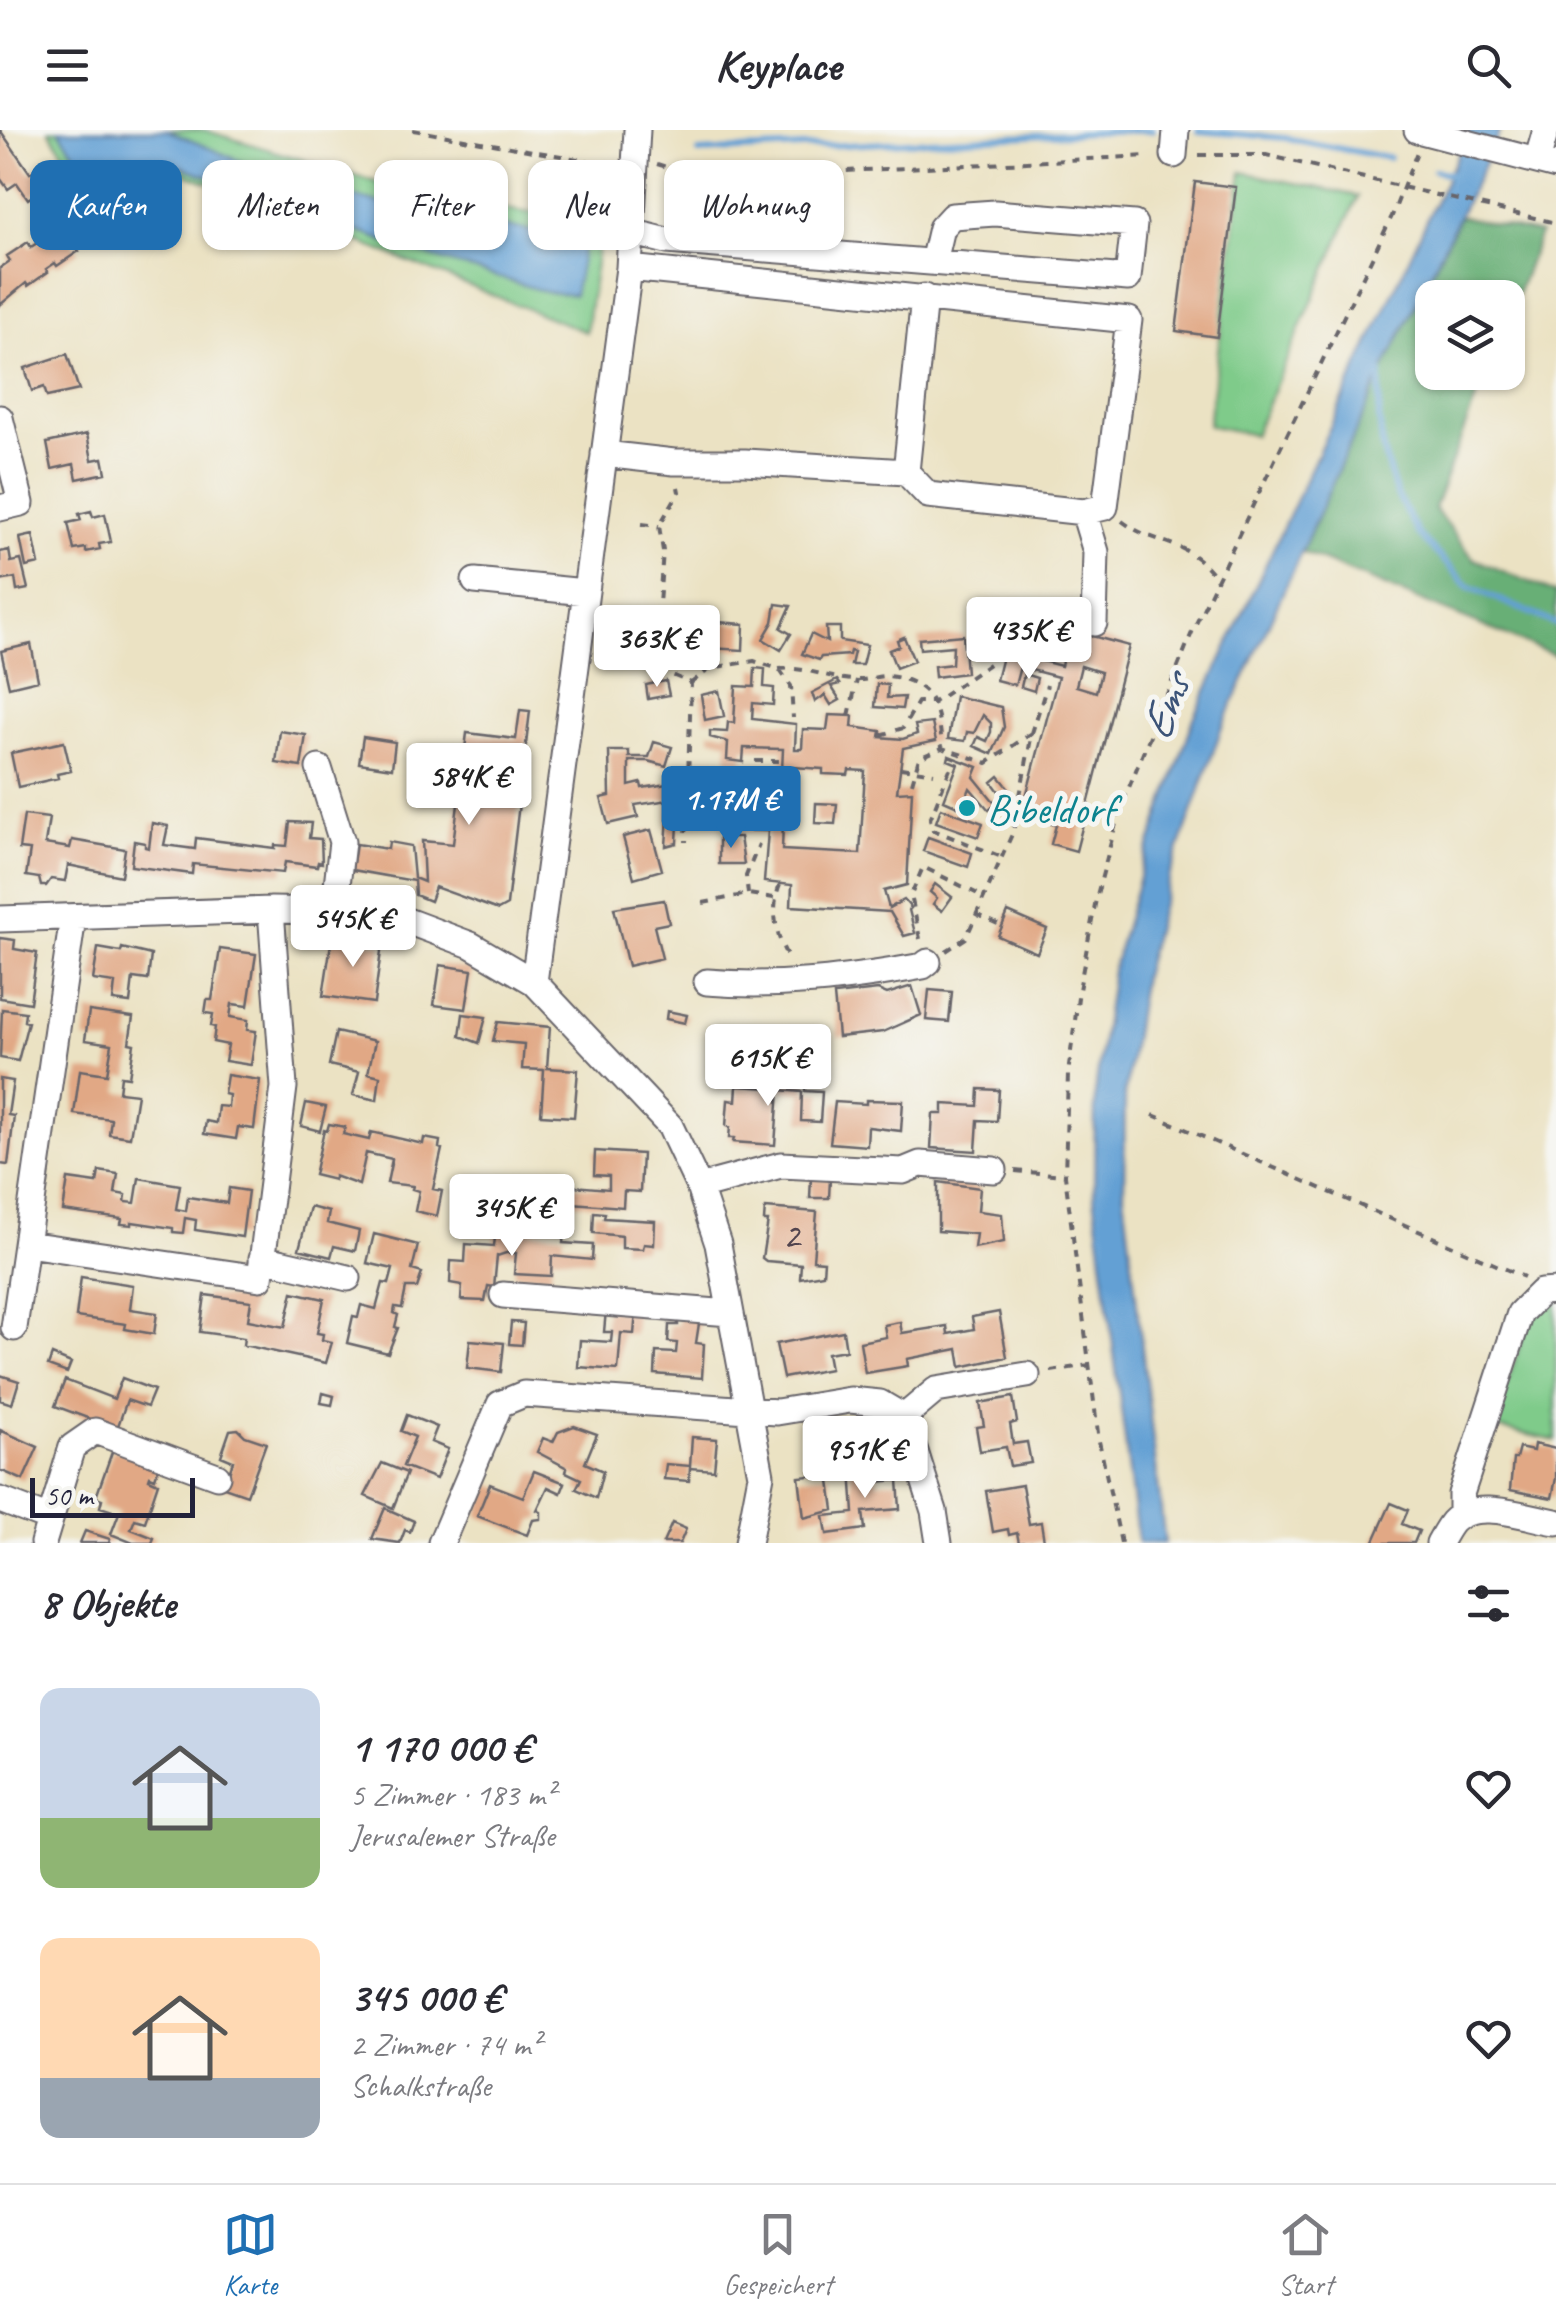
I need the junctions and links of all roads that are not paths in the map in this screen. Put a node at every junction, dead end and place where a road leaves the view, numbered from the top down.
1 (637, 130) edge
2 (1546, 130) edge
3 (1428, 132) edge
4 (636, 160) edge
5 (1536, 161) edge
6 (644, 235) edge
7 (630, 250) edge
8 (933, 262) junction
9 (629, 268) junction
10 (924, 298) junction
11 (0, 418) edge
12 (604, 454) junction
13 (906, 472) junction
14 (10, 506) edge
15 (1094, 509) junction
16 (475, 581) dead end
17 (585, 592) junction
18 (1094, 623) road end
19 (319, 768) dead end
20 (271, 910) junction
21 (334, 911) junction
22 (74, 916) junction
23 (0, 919) edge
24 (928, 962) road end
25 (534, 982) junction
26 (707, 982) dead end
27 (994, 1170) road end
28 (699, 1186) junction
29 (27, 1244) junction
30 (262, 1258) junction
31 (348, 1278) dead end
32 (1542, 1294) edge
33 (503, 1295) dead end
34 (730, 1313) junction
35 (14, 1328) dead end
36 (1026, 1375) road end
37 (751, 1411) junction
38 (904, 1417) junction
39 (218, 1476) dead end
40 (0, 1500) edge
41 (1462, 1515) junction
42 (1556, 1522) edge
43 (46, 1531) edge
44 (441, 1543) edge
45 (748, 1543) edge
46 (939, 1543) edge
47 (1439, 1543) edge

1 - 4 street
2 - 5 street
3 - 5 street
6 - 8 street
7 - 9 street
8 - 8 street
9 - 10 street
9 - 12 street
10 - 13 street
10 - 15 street
11 - 14 street
12 - 13 street
12 - 17 street
13 - 15 street
15 - 18 street
16 - 17 street
17 - 25 street
19 - 21 street
20 - 21 street
20 - 22 street
20 - 30 street
21 - 25 street
22 - 23 street
22 - 29 street
24 - 26 street
25 - 28 street
27 - 28 street
28 - 34 street
29 - 30 street
29 - 35 street
30 - 31 street
32 - 41 street
33 - 34 street
34 - 37 street
36 - 38 street
37 - 38 street
37 - 44 street
37 - 45 street
38 - 46 street
39 - 43 street
40 - 43 street
41 - 42 street
41 - 47 street

